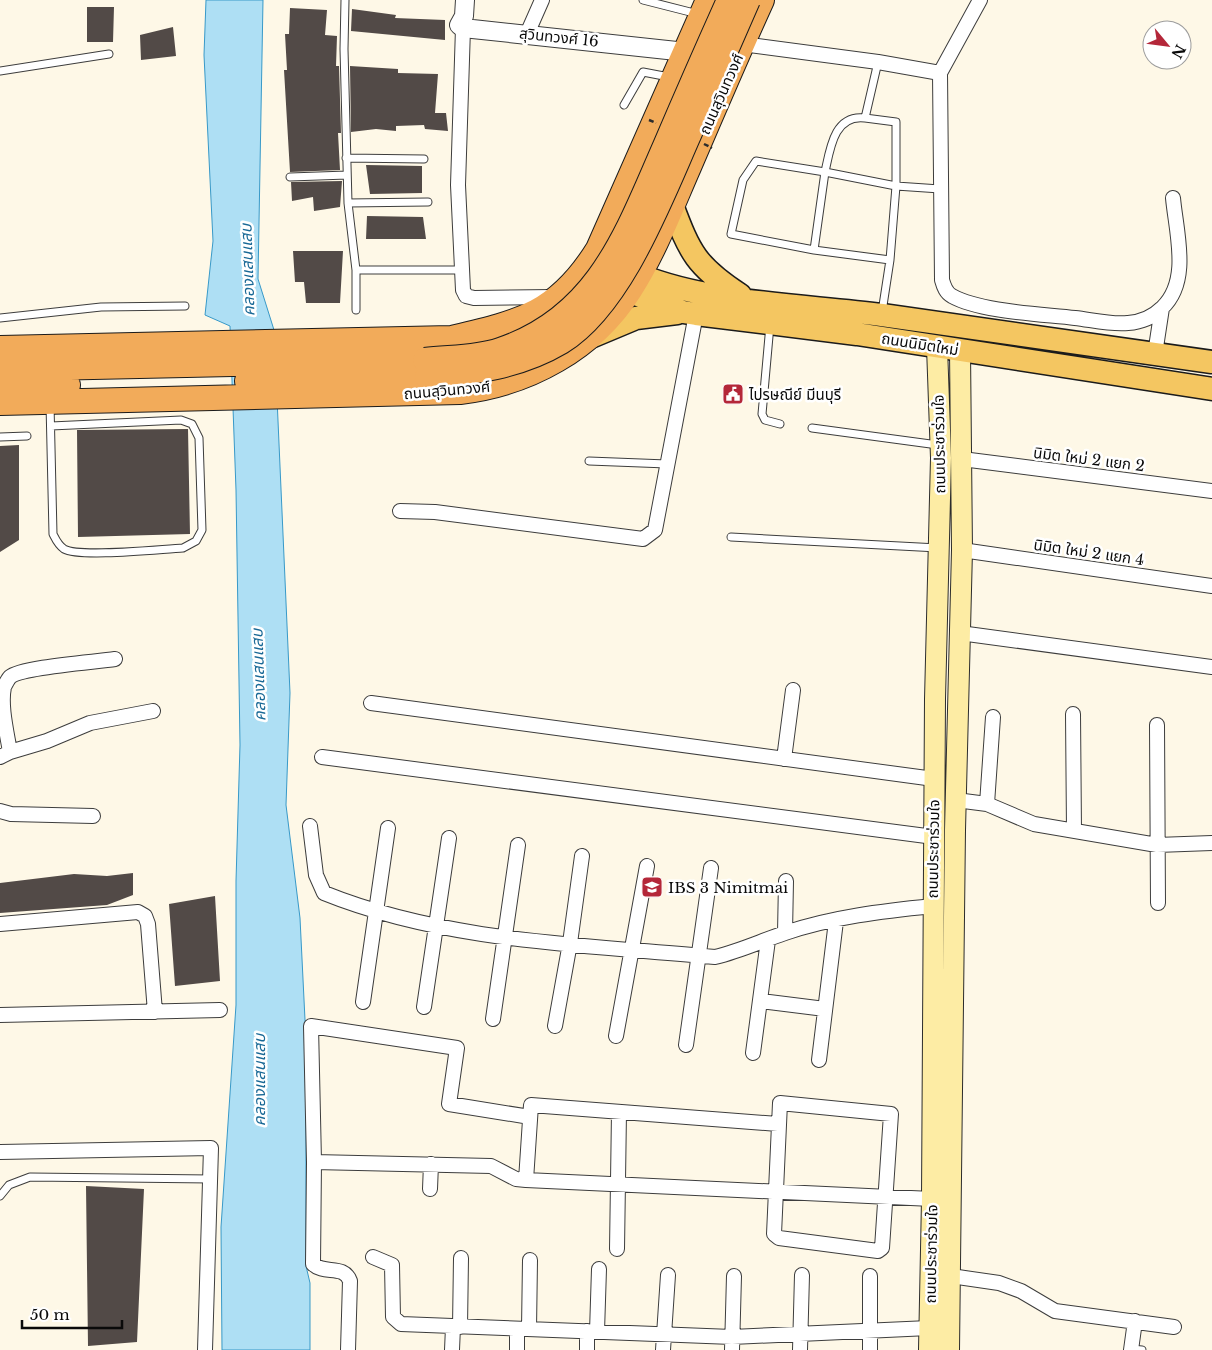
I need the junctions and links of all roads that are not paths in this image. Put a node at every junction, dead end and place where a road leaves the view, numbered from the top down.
1 (345, 0) edge
2 (464, 0) edge
3 (542, 0) edge
4 (643, 0) edge
5 (679, 0) edge
6 (729, 0) edge
7 (748, 0) edge
8 (762, 0) edge
9 (980, 0) edge
10 (704, 7) edge
11 (677, 9) junction
12 (464, 28) junction
13 (527, 34) junction
14 (742, 44) junction
15 (686, 52) junction
16 (109, 54) dead end
17 (877, 67) junction
18 (0, 71) edge
19 (940, 76) junction
20 (674, 78) junction
21 (624, 104) dead end
22 (865, 118) junction
23 (346, 158) junction
24 (424, 159) dead end
25 (825, 172) junction
26 (347, 176) junction
27 (290, 177) dead end
28 (896, 186) junction
29 (940, 189) junction
30 (1173, 198) dead end
31 (428, 202) dead end
32 (348, 203) junction
33 (672, 205) junction
34 (814, 250) junction
35 (592, 258) junction
36 (890, 260) junction
37 (356, 270) junction
38 (460, 270) junction
39 (634, 283) junction
40 (560, 296) junction
41 (746, 299) junction
42 (185, 306) dead end
43 (1162, 308) junction
44 (356, 310) dead end
45 (689, 313) junction
46 (881, 315) junction
47 (0, 318) edge
48 (1076, 318) junction
49 (770, 322) junction
50 (585, 339) junction
51 (1072, 342) junction
52 (937, 347) junction
53 (0, 348) edge
54 (960, 351) junction
55 (1154, 354) junction
56 (1212, 362) edge
57 (0, 369) edge
58 (0, 386) edge
59 (1212, 389) edge
60 (50, 401) junction
61 (0, 403) edge
62 (780, 424) dead end
63 (50, 426) junction
64 (812, 428) dead end
65 (27, 436) dead end
66 (0, 437) edge
67 (940, 452) junction
68 (962, 459) junction
69 (589, 461) dead end
70 (667, 464) junction
71 (1212, 491) edge
72 (400, 511) dead end
73 (731, 537) dead end
74 (939, 548) junction
75 (962, 550) junction
76 (1212, 586) edge
77 (960, 633) junction
78 (115, 659) dead end
79 (1212, 667) edge
80 (793, 690) dead end
81 (371, 702) dead end
82 (153, 711) dead end
83 (1073, 714) dead end
84 (993, 717) dead end
85 (1157, 726) dead end
86 (5, 754) edge
87 (322, 756) dead end
88 (784, 759) junction
89 (934, 779) junction
90 (956, 800) junction
91 (987, 804) junction
92 (0, 811) edge
93 (93, 816) dead end
94 (310, 826) dead end
95 (388, 828) dead end
96 (1074, 831) junction
97 (934, 837) junction
98 (449, 838) dead end
99 (1212, 843) edge
100 (518, 845) dead end
101 (1157, 845) junction
102 (582, 856) dead end
103 (647, 866) dead end
104 (711, 868) dead end
105 (786, 881) dead end
106 (1158, 903) dead end
107 (933, 906) junction
108 (376, 913) junction
109 (836, 921) junction
110 (0, 924) edge
111 (435, 926) junction
112 (785, 933) junction
113 (504, 937) junction
114 (768, 940) junction
115 (570, 943) junction
116 (631, 949) junction
117 (700, 955) junction
118 (761, 1001) junction
119 (363, 1002) dead end
120 (424, 1007) dead end
121 (825, 1009) junction
122 (220, 1010) dead end
123 (155, 1012) junction
124 (0, 1015) edge
125 (493, 1019) dead end
126 (555, 1026) dead end
127 (616, 1036) dead end
128 (686, 1045) dead end
129 (753, 1053) dead end
130 (819, 1060) dead end
131 (619, 1112) junction
132 (530, 1117) junction
133 (778, 1124) junction
134 (0, 1152) edge
135 (314, 1162) junction
136 (431, 1164) junction
137 (211, 1179) junction
138 (526, 1180) junction
139 (619, 1185) junction
140 (430, 1189) dead end
141 (777, 1192) junction
142 (0, 1196) edge
143 (884, 1198) junction
144 (932, 1199) junction
145 (617, 1249) dead end
146 (373, 1257) dead end
147 (461, 1258) dead end
148 (530, 1260) dead end
149 (600, 1269) dead end
150 (668, 1275) dead end
151 (802, 1275) dead end
152 (734, 1276) dead end
153 (870, 1276) dead end
154 (951, 1276) junction
155 (1135, 1321) junction
156 (457, 1327) junction
157 (1174, 1327) dead end
158 (929, 1328) junction
159 (523, 1329) junction
160 (592, 1331) junction
161 (870, 1332) junction
162 (665, 1334) junction
163 (800, 1334) junction
164 (732, 1343) edge
165 (205, 1350) edge
166 (348, 1350) edge
167 (452, 1350) edge
168 (517, 1350) edge
169 (587, 1350) edge
170 (663, 1350) edge
171 (800, 1350) edge
172 (870, 1350) edge
173 (929, 1350) edge
174 (949, 1350) edge
175 (1135, 1350) edge

1 - 23 lane
2 - 12 street
3 - 13 street
4 - 11 lane
5 - 11 lane
6 - 57 highway, ถนนสุวินทวงศ์, bridge
7 - 58 highway, ถนนสุวินทวงศ์, bridge
8 - 14 highway, ถนนสุวินทวงศ์
9 - 19 street
10 - 11 lane
10 - 15 highway
12 - 13 street, สุวินทวงศ์ 16
12 - 38 street
13 - 15 street, สุวินทวงศ์ 16
14 - 17 street
14 - 33 highway, ถนนสุวินทวงศ์
15 - 20 highway
16 - 18 lane
17 - 19 street
17 - 22 lane
19 - 29 street
20 - 21 lane
20 - 35 highway
22 - 25 lane
22 - 28 lane
23 - 24 lane
23 - 26 lane
25 - 28 lane
25 - 34 lane
25 - 34 lane
26 - 27 lane
26 - 32 lane
28 - 29 lane
28 - 36 lane
29 - 48 street
30 - 43 street
31 - 32 lane
32 - 37 lane
33 - 39 highway, ถนนสุวินทวงศ์
33 - 41 main road
34 - 36 lane
35 - 39 highway
35 - 40 highway
36 - 46 lane
37 - 38 lane
37 - 44 lane
38 - 40 street
39 - 41 main road, ถนนนิมิตใหม่
39 - 45 main road, ถนนนิมิตใหม่
39 - 50 highway, ถนนสุวินทวงศ์
40 - 53 highway
41 - 46 main road, ถนนนิมิตใหม่
42 - 47 lane
43 - 48 street
43 - 55 street
45 - 49 main road, ถนนนิมิตใหม่
45 - 50 main road
45 - 70 street
46 - 51 main road, ถนนนิมิตใหม่
48 - 51 street
49 - 52 main road, ถนนนิมิตใหม่
49 - 62 lane
50 - 60 highway, ถนนสุวินทวงศ์
51 - 55 main road, ถนนนิมิตใหม่
52 - 54 main road, ถนนนิมิตใหม่
52 - 67 main road, ถนนประชาร่วมใจ
54 - 59 main road, ถนนนิมิตใหม่
54 - 68 main road, ถนนประชาร่วมใจ
55 - 56 main road, ถนนนิมิตใหม่
60 - 61 highway, ถนนสุวินทวงศ์
60 - 63 lane
63 - 63 lane
64 - 67 lane
65 - 66 lane
67 - 68 main road
67 - 74 main road, ถนนประชาร่วมใจ
68 - 71 street, นิมิต ใหม่ 2 แยก 2
68 - 75 main road, ถนนประชาร่วมใจ
69 - 70 lane
70 - 72 street
73 - 74 lane
74 - 89 main road, ถนนประชาร่วมใจ
75 - 76 street, นิมิต ใหม่ 2 แยก 4
75 - 77 main road, ถนนประชาร่วมใจ
77 - 79 street
77 - 90 main road, ถนนประชาร่วมใจ
78 - 86 street
80 - 88 street
81 - 88 street
82 - 86 street
83 - 96 street
84 - 91 street
85 - 101 street
87 - 97 street
88 - 89 street
89 - 97 main road, ถนนประชาร่วมใจ
90 - 91 street
90 - 154 main road, ถนนประชาร่วมใจ
91 - 96 street
92 - 93 street
94 - 108 street
95 - 108 street
96 - 101 street
97 - 107 main road, ถนนประชาร่วมใจ
98 - 111 street
99 - 101 street
100 - 113 street
101 - 106 street
102 - 115 street
103 - 116 street
104 - 117 street
105 - 112 street
107 - 109 street
107 - 144 main road, ถนนประชาร่วมใจ
108 - 111 street
108 - 119 street
109 - 112 street
109 - 121 street
110 - 123 street
111 - 113 street
111 - 120 street
112 - 114 street
113 - 115 street
113 - 125 street
114 - 117 street
114 - 118 street
115 - 116 street
115 - 126 street
116 - 117 street
116 - 127 street
117 - 128 street
118 - 121 street
118 - 129 street
121 - 130 street
122 - 123 street
123 - 124 street
131 - 132 street
131 - 133 street
131 - 139 street
132 - 135 street
132 - 138 street
133 - 141 street
133 - 143 street
134 - 137 street
135 - 136 street
135 - 166 street
136 - 138 street
136 - 140 street
137 - 142 lane
137 - 165 street
138 - 139 street
139 - 141 street
139 - 145 street
141 - 143 street
141 - 143 street
143 - 144 street
144 - 158 main road, ถนนประชาร่วมใจ
146 - 156 street
147 - 156 street
148 - 159 street
149 - 160 street
150 - 162 street
151 - 163 street
152 - 164 street
153 - 161 street
154 - 155 street
154 - 174 main road, ถนนประชาร่วมใจ
155 - 157 street
155 - 175 street
156 - 159 street
156 - 167 street
158 - 161 street
158 - 173 main road, ถนนประชาร่วมใจ
159 - 160 street
159 - 168 street
160 - 162 street
160 - 169 street
161 - 163 street
161 - 172 street
162 - 164 street
162 - 170 street
163 - 164 street
163 - 171 street

